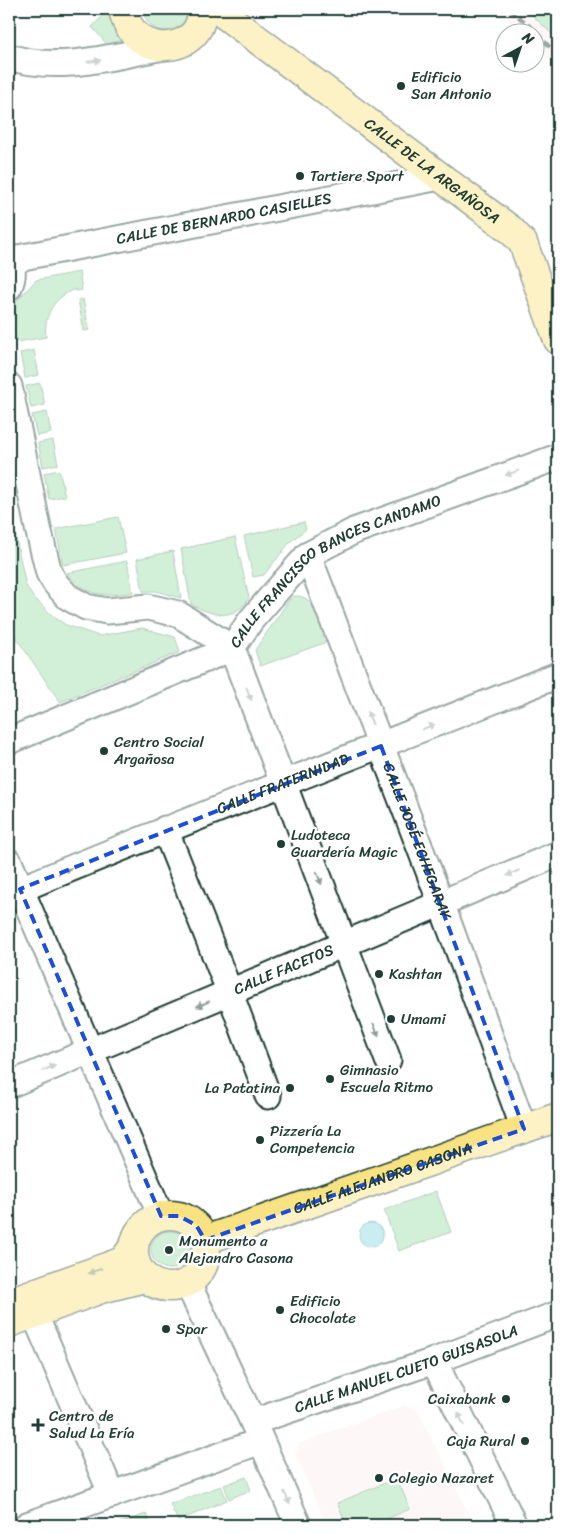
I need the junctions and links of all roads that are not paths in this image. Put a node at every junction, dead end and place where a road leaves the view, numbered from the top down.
1 (124, 9) edge
2 (202, 9) edge
3 (217, 9) edge
4 (191, 36) junction
5 (257, 39) junction
6 (164, 47) junction
7 (9, 57) edge
8 (440, 177) junction
9 (10, 271) edge
10 (558, 340) edge
11 (9, 386) edge
12 (558, 457) edge
13 (308, 555) junction
14 (232, 648) junction
15 (558, 675) edge
16 (9, 741) edge
17 (381, 746) junction
18 (283, 783) junction
19 (165, 829) junction
20 (558, 854) edge
21 (9, 862) edge
22 (14, 892) edge
23 (441, 903) junction
24 (344, 944) junction
25 (230, 993) junction
26 (90, 1052) junction
27 (388, 1060) dead end
28 (9, 1085) edge
29 (268, 1096) dead end
30 (558, 1117) edge
31 (524, 1129) junction
32 (161, 1216) junction
33 (205, 1240) junction
34 (134, 1246) junction
35 (146, 1278) junction
36 (188, 1284) junction
37 (9, 1302) edge
38 (34, 1313) junction
39 (558, 1314) edge
40 (9, 1323) edge
41 (434, 1361) junction
42 (257, 1431) junction
43 (112, 1495) junction
44 (55, 1521) edge
45 (27, 1525) edge
46 (298, 1525) edge
47 (514, 1525) edge

1 - 6 main road
2 - 4 main road
3 - 5 main road, CALLE DE LA ARGAÑOSA
4 - 5 main road, CALLE DE LA ARGAÑOSA
4 - 6 main road, CALLE DE LA ARGAÑOSA
5 - 8 main road, CALLE DE LA ARGAÑOSA
7 -> 6 street
8 - 9 street, CALLE DE BERNARDO CASIELLES
8 - 10 main road, CALLE DE LA ARGAÑOSA
11 - 14 street
12 -> 13 street, CALLE FRANCISCO BANCES CANDAMO
13 - 14 street, CALLE FRANCISCO BANCES CANDAMO
17 -> 13 street, CALLE JOSÉ ECHEGARAY
14 - 16 street, CALLE FRANCISCO BANCES CANDAMO
14 -> 18 street
17 -> 15 street, CALLE FRATERNIDAD
17 - 18 street, CALLE FRATERNIDAD
17 - 23 street, CALLE JOSÉ ECHEGARAY
18 - 19 street, CALLE FRATERNIDAD
18 -> 24 street
22 -> 19 street, CALLE FRATERNIDAD
19 - 25 street
20 -> 23 street, CALLE FACETOS
21 - 22 street
22 - 26 street
23 - 24 street, CALLE FACETOS
31 -> 23 street, CALLE JOSÉ ECHEGARAY
24 - 25 street, CALLE FACETOS
24 -> 27 street
25 -> 26 street, CALLE FACETOS
25 - 29 street
28 -> 26 street, CALLE FACETOS
26 - 32 street
30 - 31 main road, CALLE ALEJANDRO CASONA
31 - 33 main road, CALLE ALEJANDRO CASONA
32 - 33 main road
32 - 34 main road
33 - 36 main road
34 - 35 main road
34 -> 37 main road
35 - 36 main road
35 - 38 main road
36 - 42 street
38 - 40 main road
38 - 43 street
39 - 41 street, CALLE MANUEL CUETO GUISASOLA
41 - 42 street, CALLE MANUEL CUETO GUISASOLA
47 -> 41 street
42 - 43 street, CALLE MANUEL CUETO GUISASOLA
42 -> 46 street
43 - 44 street, CALLE MANUEL CUETO GUISASOLA
44 - 45 street, CALLE MANUEL CUETO GUISASOLA

